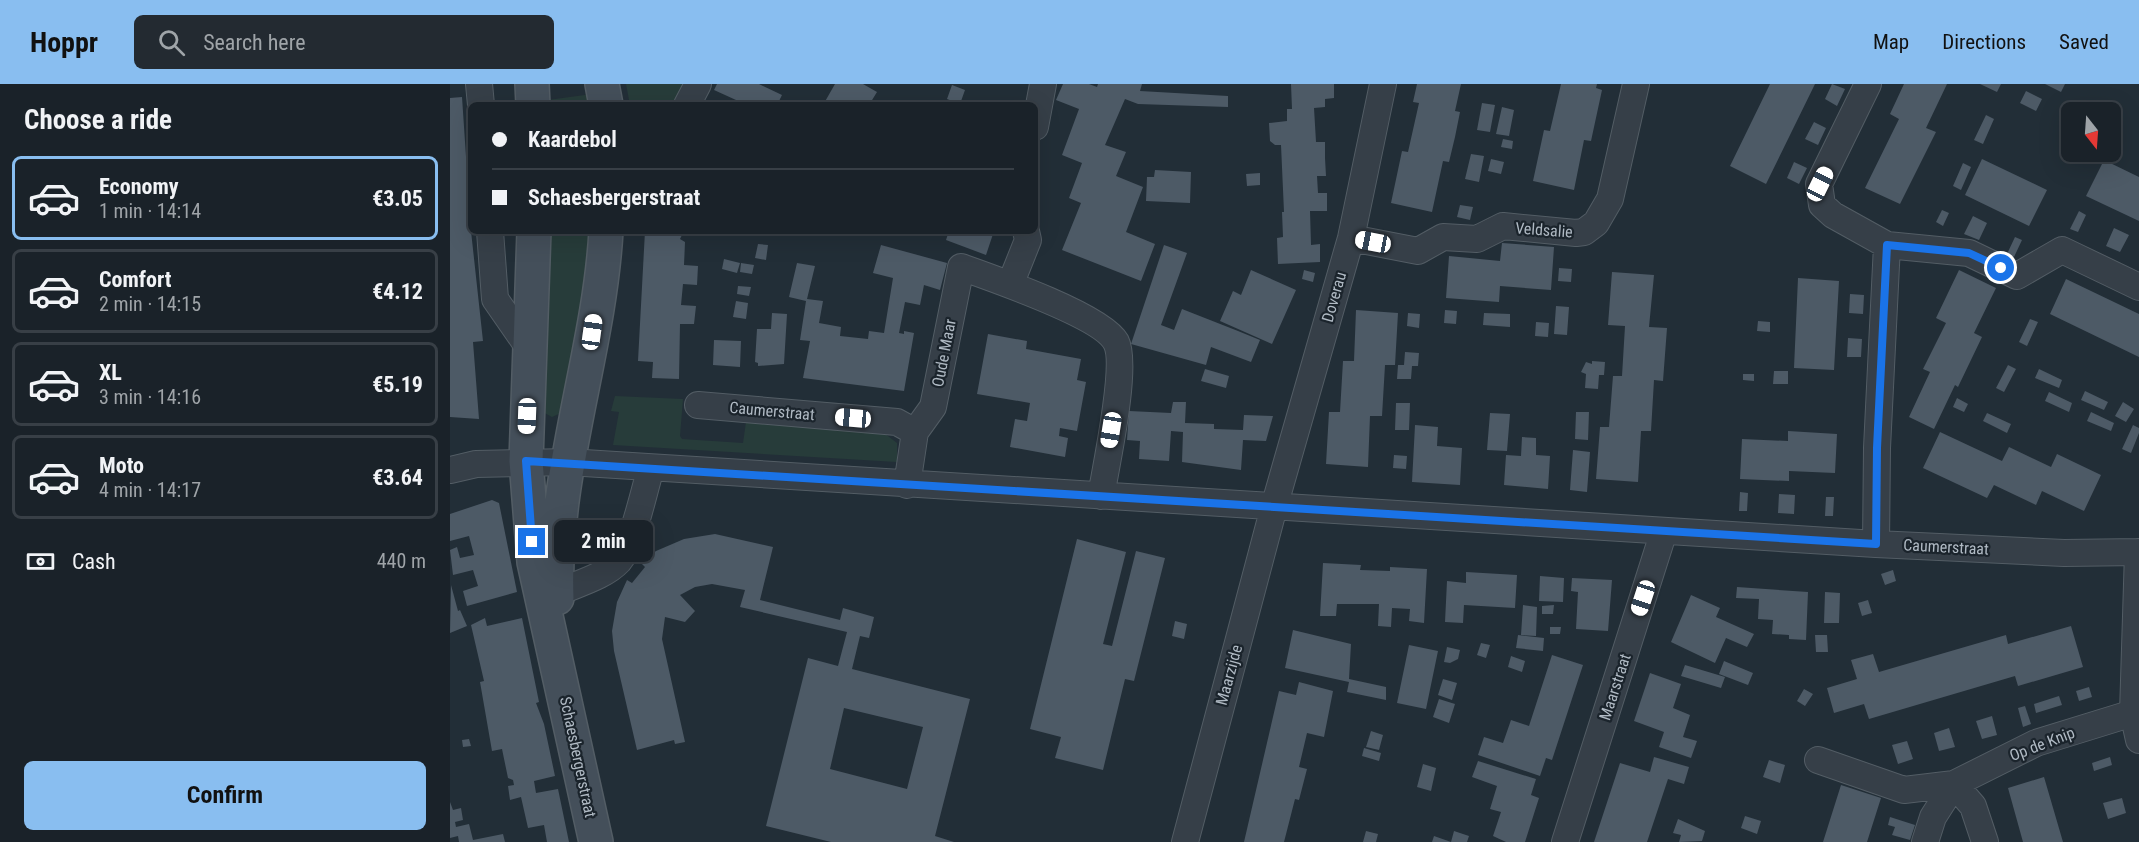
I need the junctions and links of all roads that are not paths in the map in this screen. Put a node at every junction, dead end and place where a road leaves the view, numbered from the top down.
1 (479, 84) edge
2 (532, 84) edge
3 (602, 84) edge
4 (698, 84) edge
5 (1043, 84) edge
6 (1383, 84) edge
7 (1636, 84) edge
8 (1868, 84) edge
9 (480, 102) edge
10 (533, 102) edge
11 (605, 102) edge
12 (689, 102) edge
13 (1038, 111) edge
14 (490, 234) edge
15 (534, 234) edge
16 (606, 234) edge
17 (1027, 234) edge
18 (1351, 238) junction
19 (1887, 245) junction
20 (1010, 285) junction
21 (2139, 287) edge
22 (529, 348) junction
23 (698, 405) dead end
24 (915, 432) junction
25 (526, 461) junction
26 (568, 462) junction
27 (651, 468) junction
28 (450, 470) edge
29 (907, 485) junction
30 (1101, 496) junction
31 (1274, 507) junction
32 (1664, 531) junction
33 (1876, 544) junction
34 (2139, 552) edge
35 (557, 593) junction
36 (560, 671) junction
37 (2133, 713) junction
38 (2139, 740) edge
39 (1818, 760) dead end
40 (1954, 784) junction
41 (597, 842) edge
42 (1185, 842) edge
43 (1565, 842) edge
44 (1925, 842) edge
45 (1985, 842) edge

1 - 9 street
2 - 10 street
3 - 11 street
4 - 12 street
5 - 13 street
6 - 18 street, Doverau
7 - 18 street, Veldsalie
8 - 19 street
14 - 22 street
15 - 22 street, Schaesbergerstraat
16 - 26 street, Schaesbergerstraat
17 - 20 street
18 - 31 street, Doverau
19 - 21 street
19 - 33 street
20 - 24 street, Oude Maar
20 - 30 street, Oude Maar
22 - 25 street, Schaesbergerstraat
23 - 24 street, Caumerstraat
24 - 29 street, Oude Maar
25 - 26 street, Caumerstraat
25 - 28 street, Caumerstraat
25 - 36 street, Schaesbergerstraat
26 - 27 street, Caumerstraat
26 - 35 street, Schaesbergerstraat
27 - 29 street, Caumerstraat
27 - 35 street
29 - 30 street, Caumerstraat
30 - 31 street, Caumerstraat
31 - 32 street, Caumerstraat
31 - 42 street, Maarzijde
32 - 33 street, Caumerstraat
32 - 43 street, Maarstraat
33 - 34 street, Caumerstraat
34 - 37 street
35 - 36 street, Schaesbergerstraat
36 - 41 street, Schaesbergerstraat
37 - 38 street
37 - 40 street, Op de Knip
39 - 40 street, Op de Knip
40 - 44 street
40 - 45 street

